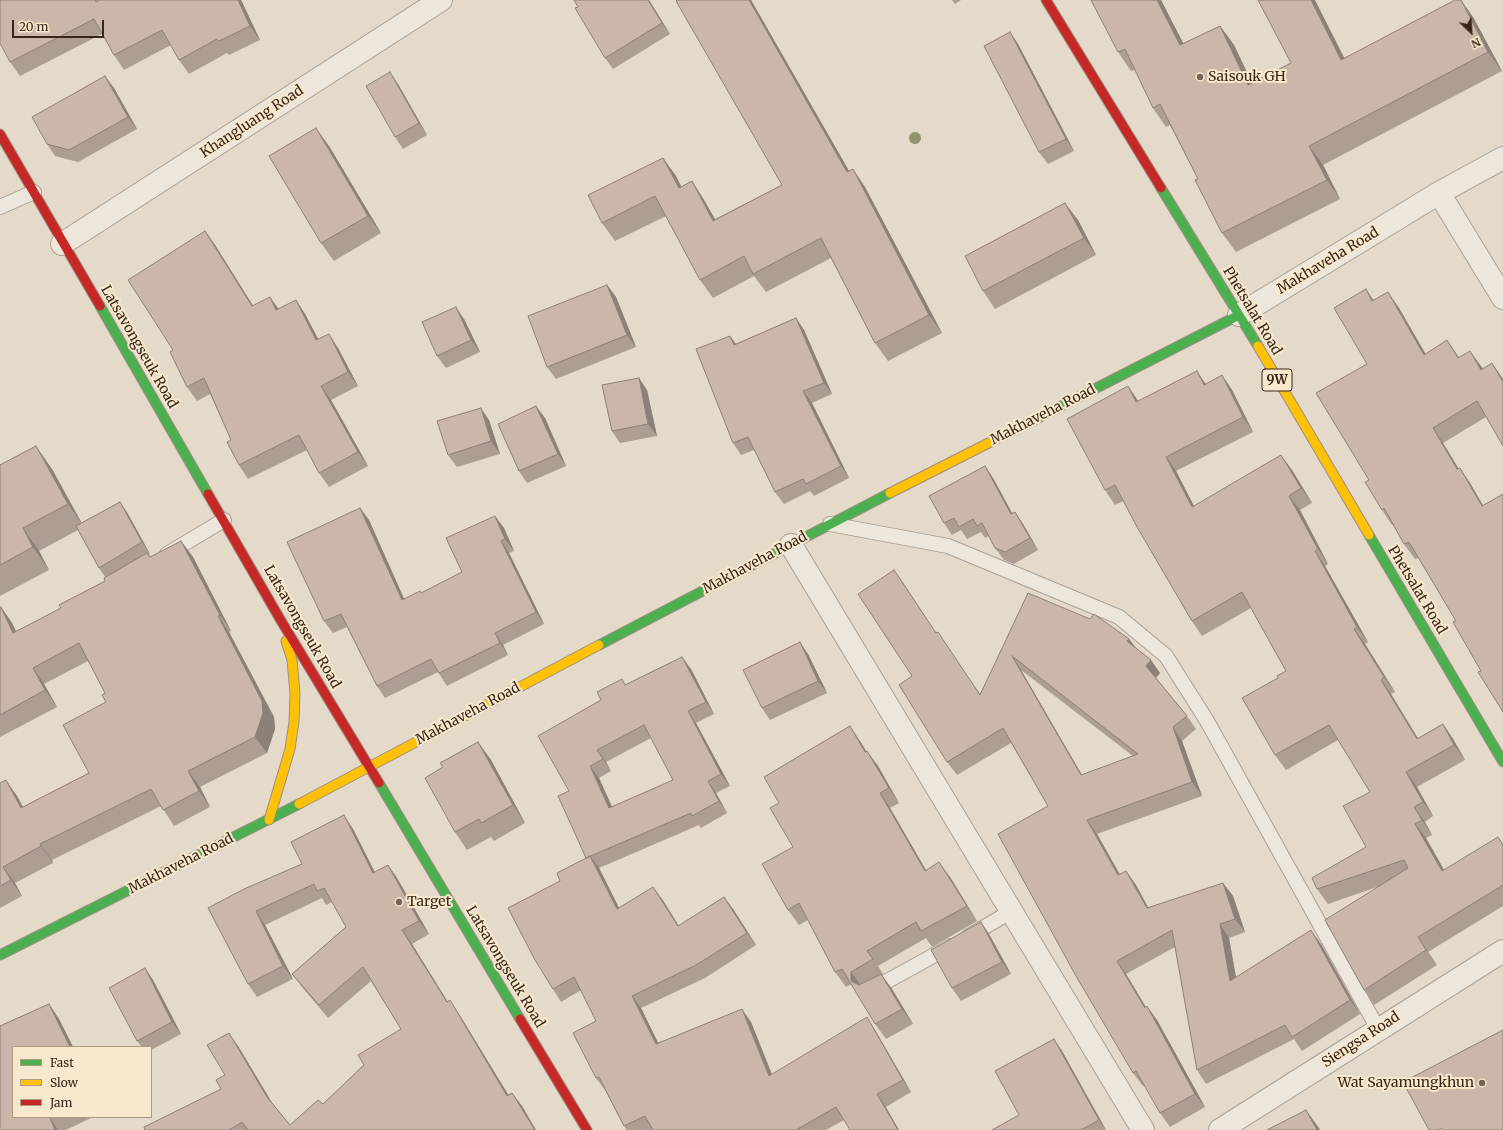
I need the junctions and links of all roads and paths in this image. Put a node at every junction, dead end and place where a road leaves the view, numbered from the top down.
1 (441, 0) edge
2 (1046, 0) edge
3 (0, 134) edge
4 (1503, 158) edge
5 (34, 192) junction
6 (1439, 193) junction
7 (0, 207) edge
8 (62, 244) junction
9 (1503, 298) edge
10 (1239, 315) junction
11 (224, 520) junction
12 (830, 524) junction
13 (791, 545) junction
14 (157, 560) edge
15 (280, 619) junction
16 (1503, 762) edge
17 (367, 767) junction
18 (269, 820) junction
19 (1012, 911) junction
20 (1503, 951) edge
21 (0, 955) edge
22 (869, 992) edge
23 (1378, 1029) junction
24 (587, 1130) edge
25 (1143, 1130) edge
26 (1220, 1130) edge

1 - 8 street, Khangluang Road
2 - 10 street, Phetsalat Road / 9W
3 - 5 street, Latsavongseuk Road
4 - 6 street, Makhaveha Road
5 - 7 lane
5 - 8 street, Latsavongseuk Road
6 - 9 street
6 - 10 street, Makhaveha Road
8 - 11 street, Latsavongseuk Road
10 - 12 street, Makhaveha Road
10 - 16 street, Phetsalat Road / 9W
11 - 14 lane
11 - 15 street, Latsavongseuk Road
12 - 13 street, Makhaveha Road
12 - 23 lane
13 - 17 street, Makhaveha Road
13 - 19 street
15 - 17 street, Latsavongseuk Road
15 - 18 street
17 - 18 street, Makhaveha Road
17 - 24 street, Latsavongseuk Road
18 - 21 street, Makhaveha Road
19 - 22 lane
19 - 25 street
20 - 23 street, Siengsa Road
23 - 26 street, Siengsa Road

